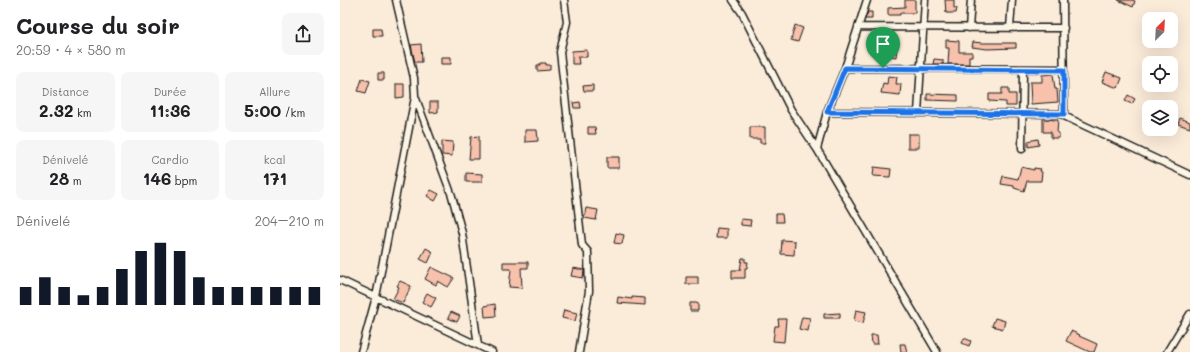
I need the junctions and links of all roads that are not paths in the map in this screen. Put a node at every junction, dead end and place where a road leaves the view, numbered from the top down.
1 (396, 0) edge
2 (564, 0) edge
3 (733, 0) edge
4 (867, 0) edge
5 (925, 0) edge
6 (971, 0) edge
7 (1012, 0) edge
8 (1063, 0) edge
9 (858, 27) junction
10 (924, 28) junction
11 (969, 28) junction
12 (1010, 28) junction
13 (1064, 28) junction
14 (845, 68) junction
15 (921, 68) junction
16 (1023, 69) junction
17 (1064, 70) junction
18 (415, 96) junction
19 (827, 112) junction
20 (918, 113) junction
21 (1023, 114) junction
22 (1064, 114) junction
23 (817, 149) junction
24 (1022, 149) dead end
25 (1190, 175) edge
26 (340, 280) edge
27 (376, 297) junction
28 (1190, 314) edge
29 (478, 345) junction
30 (361, 352) edge
31 (492, 352) edge
32 (579, 352) edge
33 (937, 352) edge
34 (1167, 352) edge

1 - 18 street
2 - 32 street
3 - 23 street
4 - 9 street
5 - 10 street
6 - 11 street
7 - 12 street
8 - 13 street
9 - 10 street
9 - 14 street
10 - 11 street
10 - 15 street
11 - 12 street
12 - 13 street
13 - 17 street
14 - 15 street
14 - 19 street
15 - 16 street
15 - 20 street
16 - 17 street
16 - 21 street
17 - 22 street
18 - 27 street
18 - 29 street
19 - 20 street
19 - 23 street
20 - 21 street
21 - 22 street
21 - 24 street
22 - 25 street
23 - 33 street
26 - 27 street
27 - 29 street
27 - 30 street
28 - 34 street
29 - 31 street

